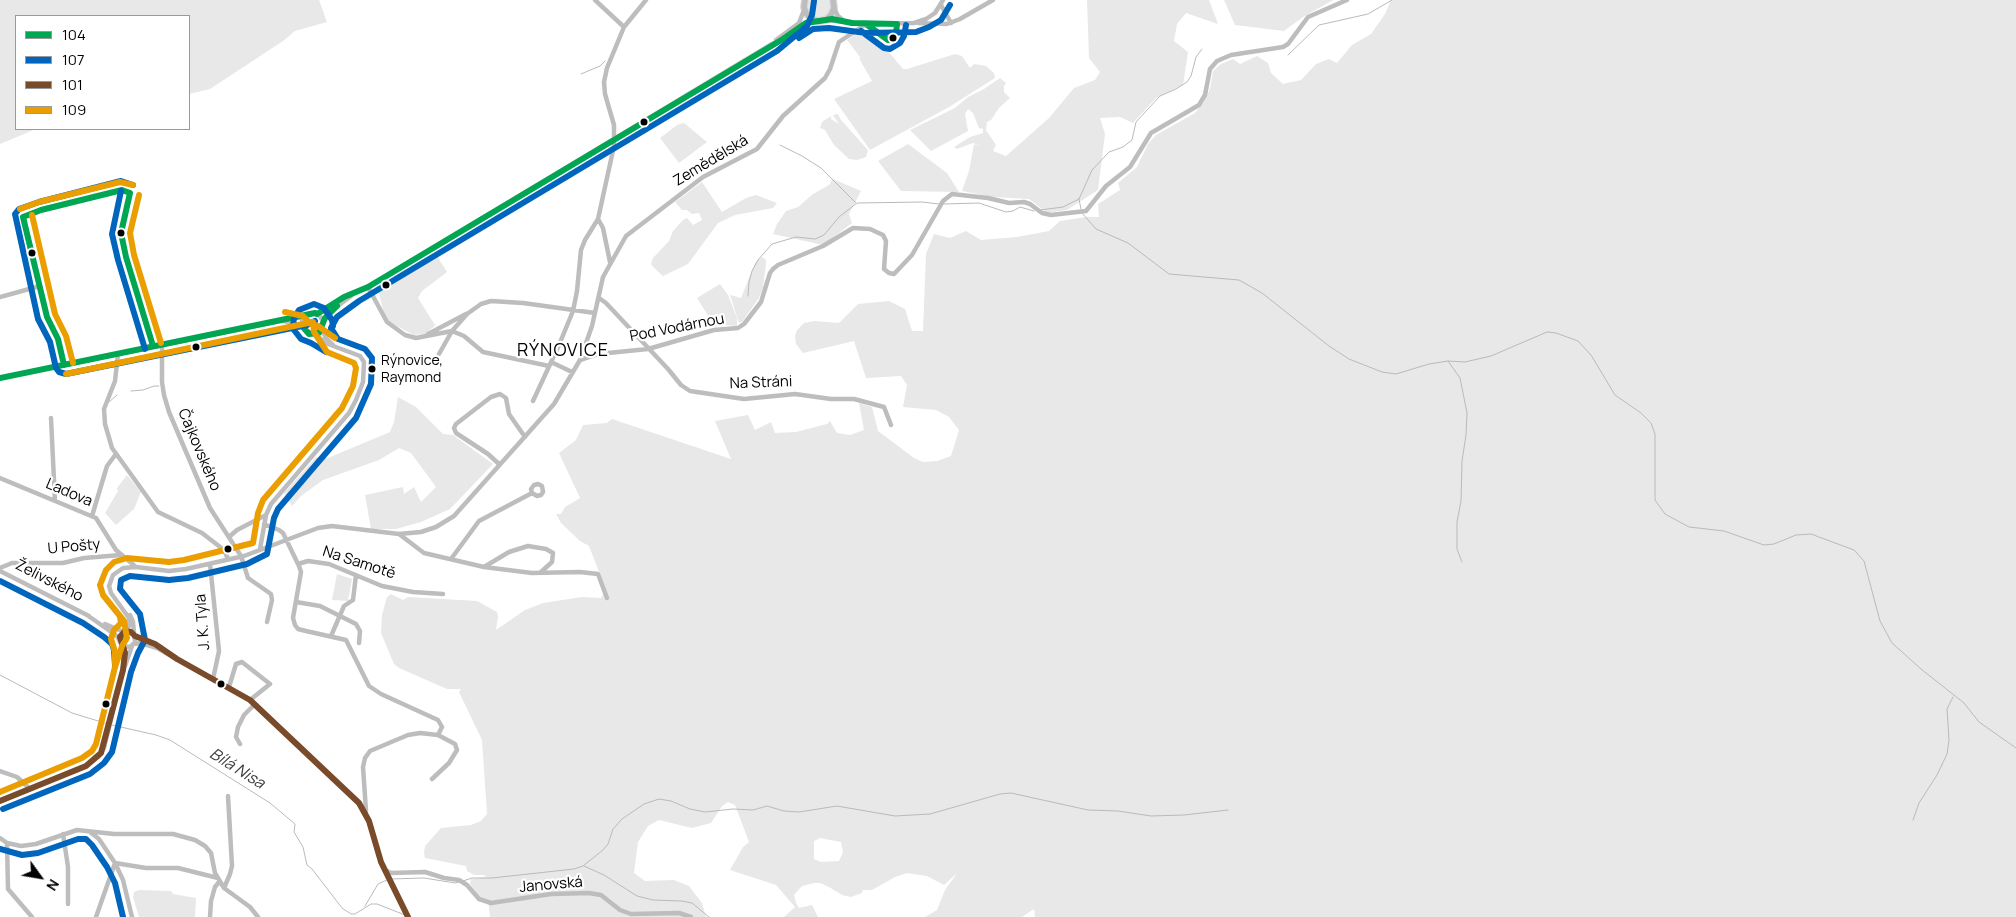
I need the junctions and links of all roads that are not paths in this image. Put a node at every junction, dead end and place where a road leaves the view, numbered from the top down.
1 (595, 0) edge
2 (646, 0) edge
3 (944, 0) edge
4 (993, 0) edge
5 (1347, 0) edge
6 (834, 3) edge
7 (804, 4) edge
8 (941, 5) junction
9 (814, 20) junction
10 (826, 20) junction
11 (846, 22) junction
12 (914, 23) junction
13 (952, 23) junction
14 (866, 24) junction
15 (624, 27) junction
16 (772, 44) junction
17 (614, 139) junction
18 (598, 219) junction
19 (610, 262) junction
20 (40, 286) dead end
21 (368, 286) junction
22 (354, 294) junction
23 (0, 297) edge
24 (599, 298) junction
25 (573, 310) junction
26 (595, 312) junction
27 (308, 313) junction
28 (317, 314) junction
29 (467, 314) junction
30 (282, 320) junction
31 (323, 321) junction
32 (302, 326) junction
33 (322, 329) junction
34 (452, 332) junction
35 (314, 334) junction
36 (422, 337) junction
37 (162, 344) junction
38 (333, 346) junction
39 (648, 348) junction
40 (118, 354) junction
41 (439, 354) dead end
42 (580, 360) junction
43 (550, 364) junction
44 (572, 372) junction
45 (0, 378) edge
46 (533, 401) dead end
47 (51, 418) dead end
48 (891, 424) dead end
49 (525, 438) junction
50 (116, 454) junction
51 (499, 464) junction
52 (0, 478) edge
53 (532, 493) dead end
54 (56, 501) junction
55 (266, 515) junction
56 (92, 516) junction
57 (264, 524) junction
58 (399, 534) junction
59 (229, 537) junction
60 (287, 539) junction
61 (235, 547) junction
62 (260, 549) junction
63 (224, 550) junction
64 (121, 555) junction
65 (241, 556) junction
66 (228, 559) junction
67 (451, 559) junction
68 (210, 564) junction
69 (298, 564) junction
70 (136, 567) junction
71 (484, 567) junction
72 (0, 569) edge
73 (540, 573) junction
74 (356, 575) junction
75 (443, 594) dead end
76 (607, 598) dead end
77 (296, 602) junction
78 (123, 608) junction
79 (87, 615) junction
80 (340, 616) junction
81 (267, 619) dead end
82 (125, 632) junction
83 (134, 635) junction
84 (331, 636) junction
85 (120, 639) junction
86 (359, 643) dead end
87 (122, 645) junction
88 (133, 645) junction
89 (174, 657) junction
90 (123, 670) junction
91 (213, 679) junction
92 (229, 687) junction
93 (253, 702) junction
94 (438, 735) junction
95 (240, 744) dead end
96 (0, 771) edge
97 (432, 779) dead end
98 (30, 789) junction
99 (228, 796) dead end
100 (0, 801) edge
101 (366, 813) junction
102 (89, 831) junction
103 (64, 834) junction
104 (0, 838) edge
105 (7, 843) junction
106 (116, 863) junction
107 (388, 873) junction
108 (219, 880) junction
109 (224, 888) junction
110 (68, 904) dead end
111 (32, 917) edge
112 (96, 917) edge
113 (132, 917) edge
114 (210, 917) edge
115 (258, 917) edge
116 (408, 917) edge
117 (691, 917) edge

1 - 15 street
2 - 15 street
3 - 8 street
4 - 13 street
5 - 39 street, Pod Vodárnou
6 - 10 main road
6 - 11 street
7 - 9 main road
7 - 16 street
8 - 12 street
8 - 13 street
9 - 10 main road
9 - 16 street
10 - 11 street
11 - 14 street
12 - 13 street
12 - 14 street
14 - 19 street, Zemědělská
15 - 17 street
16 - 17 street
17 - 18 street
17 - 21 street
18 - 19 street
18 - 25 street
19 - 24 street, Zemědělská
20 - 23 street
21 - 22 street
21 - 36 street
22 - 28 street
22 - 31 street
24 - 26 street, Zemědělská
24 - 39 street, Na Stráni
25 - 26 street
25 - 29 street
25 - 43 street
26 - 42 street, Zemědělská
27 - 28 street
27 - 30 street
27 - 32 street
28 - 31 street
29 - 34 street
29 - 36 street
30 - 32 street
30 - 37 street
31 - 33 street
32 - 35 street
33 - 35 street
33 - 38 street
34 - 36 street
34 - 41 street
34 - 43 street
35 - 38 street
37 - 40 street
37 - 59 street, Čajkovského
38 - 55 street
39 - 42 street, Pod Vodárnou
39 - 48 street, Na Stráni
40 - 45 street
40 - 50 street
42 - 44 street
43 - 44 street
43 - 46 street
44 - 49 street
47 - 54 street
49 - 51 street
49 - 51 street
50 - 56 street
50 - 63 street
51 - 58 street
52 - 54 street, Ladova
53 - 67 street
54 - 56 street, Ladova
55 - 57 street
55 - 59 street
56 - 64 street, Ladova
57 - 60 street
57 - 62 street
58 - 60 street
58 - 67 street
59 - 61 street, Čajkovského
60 - 62 street
60 - 69 street
61 - 63 street
61 - 65 street, Čajkovského
62 - 65 street
63 - 66 street
64 - 70 street, Ladova
64 - 72 street, U Pošty
65 - 66 street
65 - 81 street, Čajkovského
66 - 68 street
67 - 71 street
68 - 70 street
68 - 91 street, J. K. Tyla
69 - 74 street, Na Samotě
69 - 77 street
70 - 78 street
71 - 73 street
71 - 73 street
72 - 79 street, Želivského
73 - 76 street
74 - 75 street, Na Samotě
74 - 80 street
77 - 80 street
77 - 84 street
78 - 82 street
78 - 83 street
79 - 82 street, Želivského
79 - 85 street, Želivského
80 - 84 street
80 - 86 street
82 - 83 street
82 - 85 street
83 - 88 street
83 - 89 street
84 - 94 street
85 - 87 street
87 - 88 street
87 - 90 street
88 - 89 street
88 - 90 street
89 - 91 street
90 - 98 street
91 - 92 street
92 - 93 street
92 - 93 street
93 - 95 street
93 - 101 street
94 - 97 street
94 - 101 street
96 - 98 street
98 - 100 street
99 - 109 street
101 - 107 street
102 - 103 street
102 - 106 street
102 - 108 street
103 - 105 street
103 - 110 street
104 - 105 street
105 - 111 street
106 - 108 street
106 - 112 street
106 - 113 street
107 - 116 street
107 - 117 street, Janovská
108 - 109 street
108 - 114 street
109 - 115 street

